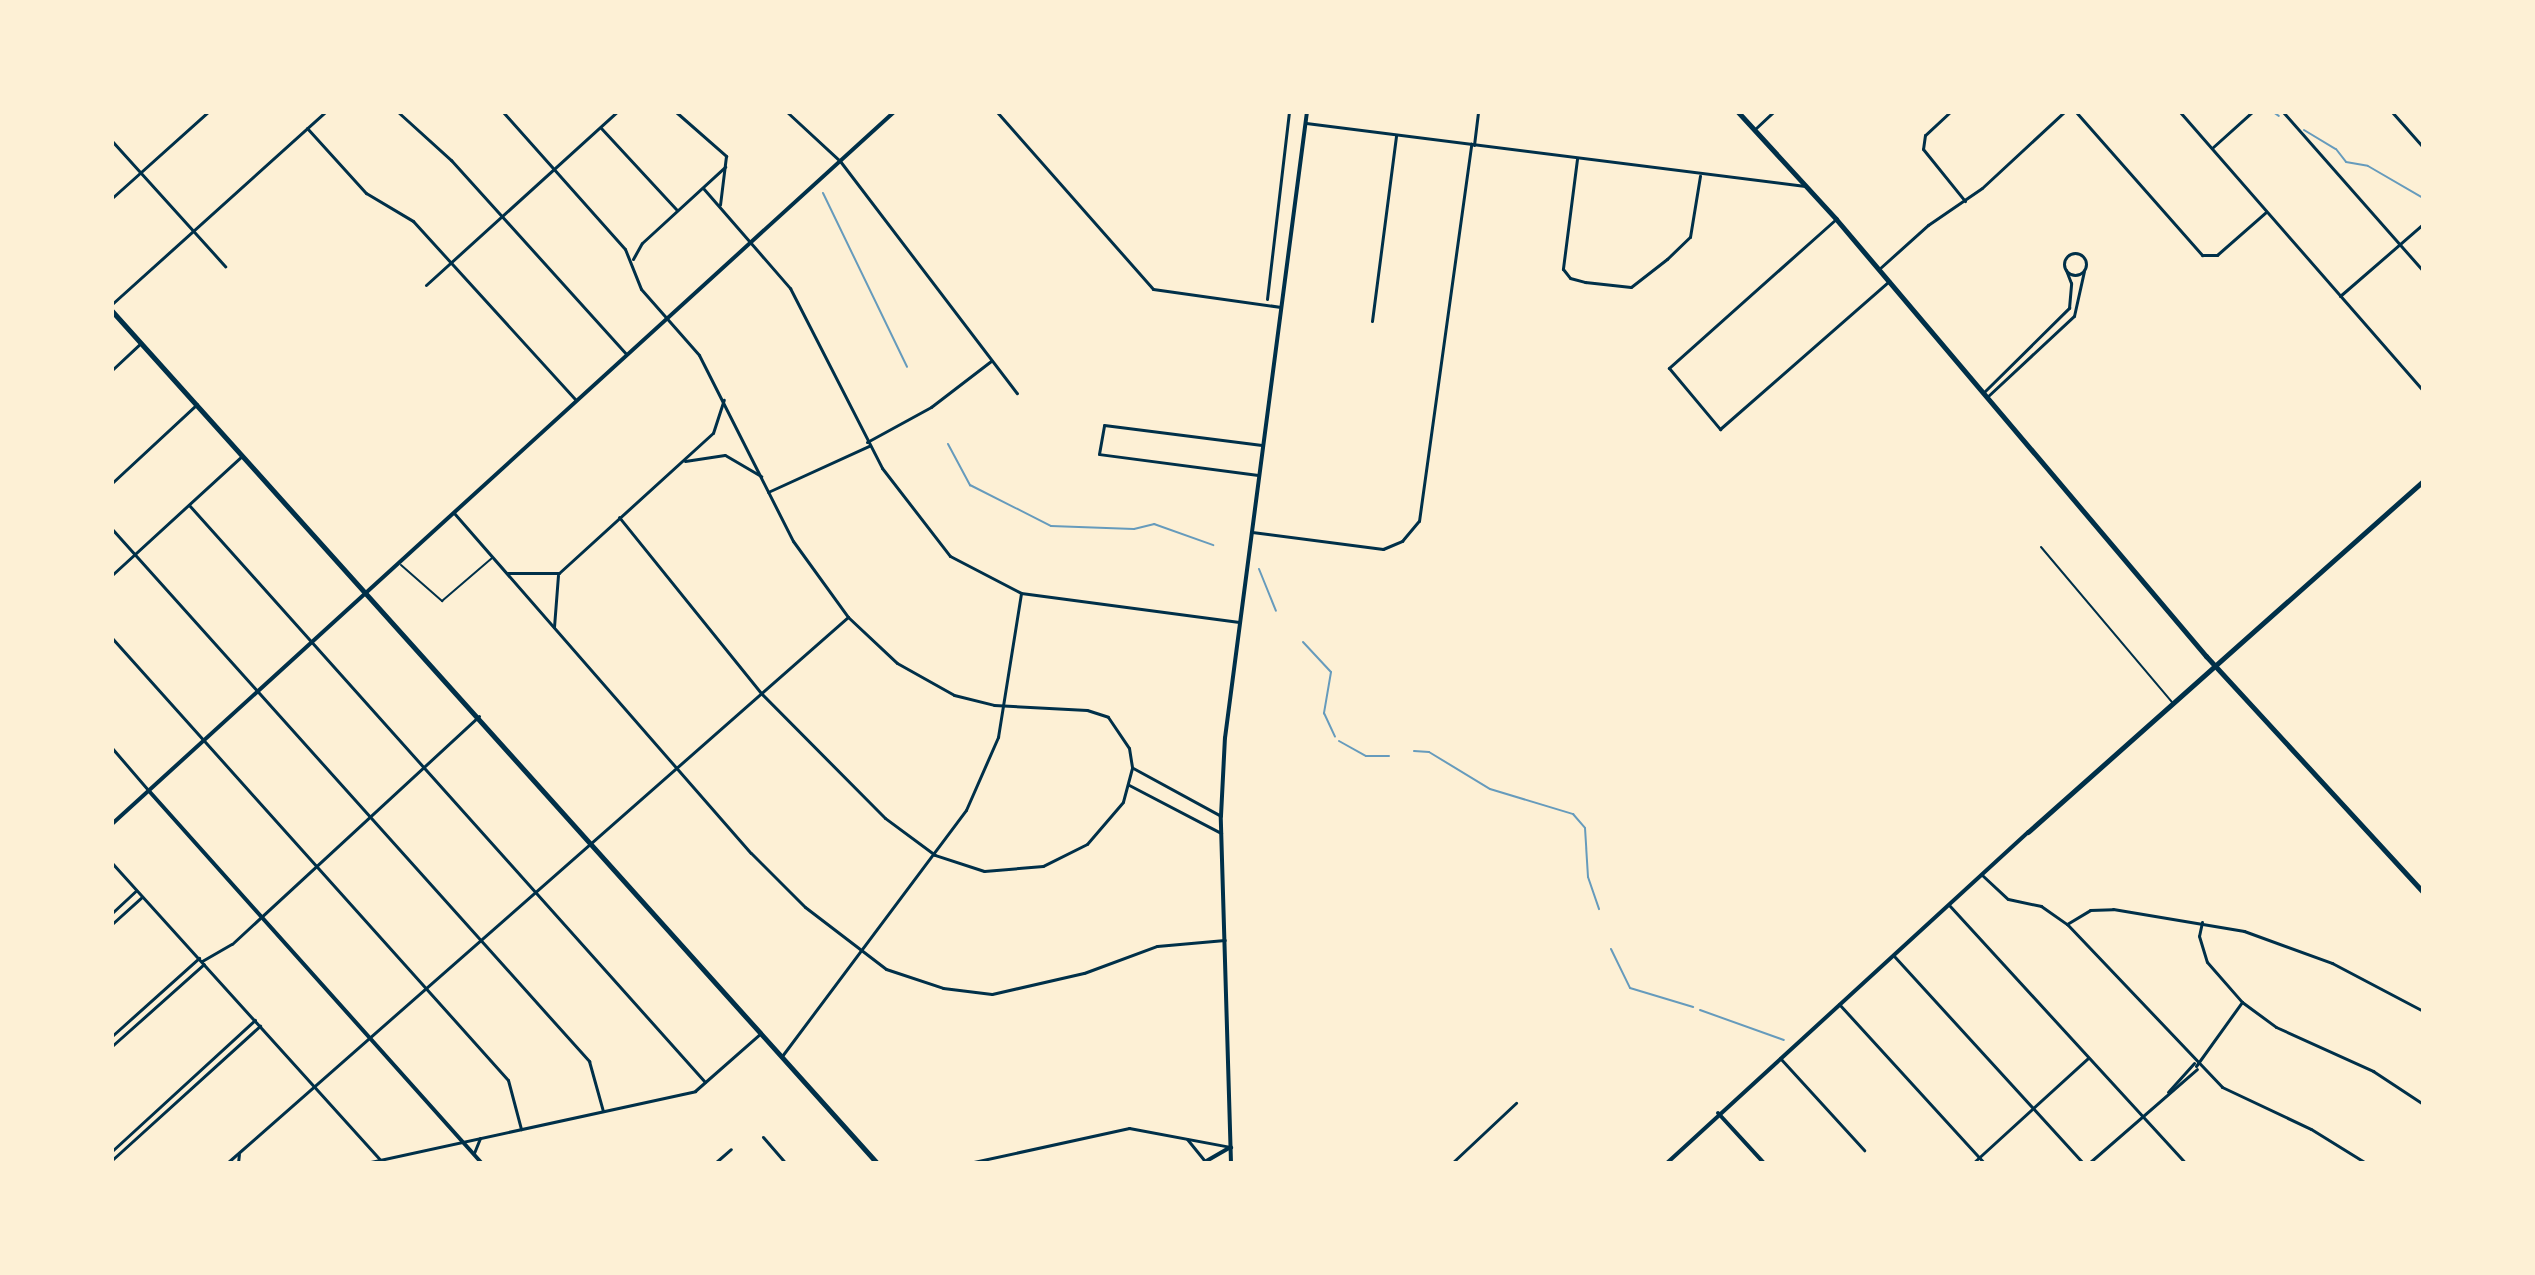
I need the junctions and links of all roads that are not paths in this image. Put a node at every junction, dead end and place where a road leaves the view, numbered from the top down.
1 (208, 112) edge
2 (325, 112) edge
3 (398, 112) edge
4 (503, 112) edge
5 (617, 112) edge
6 (676, 112) edge
7 (787, 112) edge
8 (997, 112) edge
9 (1289, 112) edge
10 (1307, 112) edge
11 (1478, 112) edge
12 (1738, 112) edge
13 (1773, 112) edge
14 (1950, 112) edge
15 (2064, 112) edge
16 (2076, 112) edge
17 (2180, 112) edge
18 (2252, 112) edge
19 (2283, 112) edge
20 (2392, 112) edge
21 (891, 113) edge
22 (1306, 123) junction
23 (307, 128) junction
24 (601, 128) junction
25 (1755, 129) junction
26 (1396, 136) junction
27 (112, 141) edge
28 (1472, 145) junction
29 (2423, 147) edge
30 (2212, 148) junction
31 (1577, 159) junction
32 (840, 161) junction
33 (725, 167) junction
34 (553, 171) junction
35 (141, 172) junction
36 (1700, 174) junction
37 (1808, 187) junction
38 (703, 188) junction
39 (112, 198) edge
40 (1965, 201) junction
41 (721, 209) junction
42 (677, 210) junction
43 (2266, 212) junction
44 (502, 217) junction
45 (1836, 219) junction
46 (2423, 224) edge
47 (194, 231) junction
48 (751, 242) junction
49 (2400, 245) junction
50 (451, 262) junction
51 (632, 263) junction
52 (225, 266) dead end
53 (1879, 269) junction
54 (2066, 270) junction
55 (2084, 271) junction
56 (2423, 271) edge
57 (1889, 281) junction
58 (426, 285) dead end
59 (2340, 296) junction
60 (1267, 299) dead end
61 (112, 304) edge
62 (1281, 307) junction
63 (112, 311) edge
64 (667, 318) junction
65 (1372, 321) dead end
66 (141, 343) junction
67 (626, 354) junction
68 (992, 361) junction
69 (112, 370) edge
70 (2423, 391) edge
71 (1017, 393) dead end
72 (1985, 395) junction
73 (724, 398) junction
74 (576, 400) junction
75 (197, 404) junction
76 (868, 444) junction
77 (1262, 445) junction
78 (243, 454) junction
79 (678, 465) junction
80 (1258, 475) junction
81 (763, 478) junction
82 (2423, 481) edge
83 (112, 483) edge
84 (768, 492) junction
85 (189, 505) junction
86 (454, 513) junction
87 (619, 517) junction
88 (112, 529) edge
89 (1251, 532) junction
90 (2041, 547) dead end
91 (135, 554) junction
92 (493, 557) junction
93 (399, 563) junction
94 (507, 573) junction
95 (559, 573) junction
96 (112, 575) edge
97 (368, 592) junction
98 (1021, 593) junction
99 (848, 617) junction
100 (1239, 622) junction
101 (554, 627) junction
102 (112, 638) edge
103 (314, 641) junction
104 (2214, 665) junction
105 (260, 691) junction
106 (761, 693) junction
107 (2173, 702) junction
108 (1005, 706) junction
109 (479, 716) junction
110 (205, 740) junction
111 (112, 748) edge
112 (425, 766) junction
113 (677, 768) junction
114 (1132, 768) junction
115 (1129, 785) junction
116 (149, 791) junction
117 (370, 815) junction
118 (1221, 816) junction
119 (112, 824) edge
120 (2028, 832) joint
121 (1221, 833) junction
122 (592, 843) junction
123 (935, 855) junction
124 (112, 863) edge
125 (317, 865) junction
126 (1982, 875) junction
127 (136, 891) junction
128 (536, 891) junction
129 (2423, 892) edge
130 (142, 897) junction
131 (1949, 905) junction
132 (112, 913) edge
133 (262, 916) junction
134 (2202, 922) junction
135 (112, 924) edge
136 (2067, 924) junction
137 (481, 939) junction
138 (1225, 940) junction
139 (860, 954) junction
140 (1893, 955) junction
141 (202, 961) junction
142 (425, 987) junction
143 (2242, 1002) junction
144 (1839, 1004) junction
145 (2423, 1011) edge
146 (255, 1020) junction
147 (260, 1026) junction
148 (761, 1033) junction
149 (112, 1036) edge
150 (368, 1036) junction
151 (112, 1046) edge
152 (782, 1056) junction
153 (2089, 1057) junction
154 (1780, 1058) junction
155 (2196, 1066) junction
156 (705, 1082) junction
157 (313, 1085) junction
158 (1516, 1103) dead end
159 (2423, 1104) edge
160 (2033, 1107) junction
161 (603, 1111) junction
162 (1718, 1113) junction
163 (2142, 1115) junction
164 (521, 1129) junction
165 (763, 1137) dead end
166 (1184, 1137) junction
167 (480, 1138) junction
168 (463, 1141) junction
169 (244, 1147) junction
170 (1231, 1147) junction
171 (731, 1149) dead end
172 (1864, 1150) dead end
173 (112, 1151) edge
174 (476, 1156) junction
175 (1673, 1157) junction
176 (1979, 1157) junction
177 (112, 1160) edge
178 (380, 1160) junction
179 (1204, 1162) edge
180 (227, 1163) edge
181 (238, 1163) edge
182 (366, 1163) edge
183 (482, 1163) edge
184 (715, 1163) edge
185 (786, 1163) edge
186 (877, 1163) edge
187 (969, 1163) edge
188 (1231, 1163) edge
189 (1452, 1163) edge
190 (1667, 1163) edge
191 (1679, 1163) edge
192 (1764, 1163) edge
193 (1973, 1163) edge
194 (1984, 1163) edge
195 (2083, 1163) edge
196 (2089, 1163) edge
197 (2185, 1163) edge
198 (2366, 1163) edge

1 - 35 street
2 - 23 street
3 - 44 street
4 - 34 street
5 - 24 street
6 - 33 street
7 - 32 street
8 - 62 street
9 - 60 street
10 - 22 street
11 - 28 street
12 - 25 main road
13 - 25 street
14 - 40 street
15 - 40 street
16 - 43 street
17 - 30 street
18 - 30 street
19 - 49 street
20 - 29 street
21 - 32 street
22 - 26 street
22 - 62 street
23 - 47 street
23 - 50 street
24 - 34 street
24 - 42 street
25 - 37 main road
26 - 28 street
26 - 65 street
27 - 35 street
28 - 31 street
28 - 89 street
30 - 43 street
31 - 36 street
31 - 36 street
32 - 48 street
32 - 68 street
33 - 38 street
33 - 41 street
34 - 44 street
34 - 51 street
35 - 39 street
35 - 47 street
36 - 37 street
37 - 45 main road
38 - 41 street
38 - 42 street
40 - 53 street
41 - 48 street
42 - 51 street
43 - 59 street
44 - 50 street
44 - 67 street
45 - 53 main road
45 - 57 street
46 - 49 street
47 - 52 street
47 - 61 street
48 - 64 street
48 - 76 street
49 - 56 street
49 - 59 street
50 - 58 street
50 - 74 street
51 - 64 street
53 - 57 main road
54 - 55 street
54 - 55 street
54 - 72 street
55 - 72 street
57 - 72 main road
59 - 70 street
62 - 77 street
63 - 66 main road
64 - 67 street
64 - 73 street
66 - 69 street
66 - 75 main road
67 - 74 street
68 - 71 street
68 - 76 street
72 - 104 main road
73 - 79 street
73 - 81 street
74 - 86 street
75 - 78 main road
75 - 83 street
76 - 84 street
76 - 98 street
77 - 80 street
77 - 80 street
78 - 85 street
78 - 97 main road
79 - 81 street
79 - 87 street
80 - 89 street
81 - 84 street
82 - 104 main road
84 - 99 street
85 - 91 street
85 - 103 street
86 - 92 street
86 - 93 street
87 - 95 street
87 - 106 street
88 - 91 street
89 - 100 street
90 - 107 lane
91 - 96 street
91 - 105 street
92 - 93 lane
92 - 94 street
93 - 97 street
94 - 95 street
94 - 101 street
95 - 101 street
97 - 103 street
97 - 109 main road
98 - 100 street
98 - 108 street
99 - 106 street
99 - 108 street
100 - 118 street
101 - 113 street
102 - 110 street
103 - 105 street
103 - 112 street
104 - 107 main road
104 - 129 main road
105 - 110 street
105 - 117 street
106 - 113 street
106 - 123 street
107 - 120 main road
108 - 114 street
108 - 123 street
109 - 112 street
109 - 122 main road
110 - 116 street
110 - 125 street
111 - 116 street
112 - 117 street
112 - 128 street
113 - 122 street
113 - 139 street
114 - 115 street
114 - 118 street
115 - 121 street
115 - 123 street
116 - 119 street
116 - 133 street
117 - 125 street
117 - 137 street
118 - 121 street
120 - 126 street
121 - 138 street
122 - 128 street
122 - 148 main road
123 - 139 street
124 - 127 street
125 - 133 street
125 - 142 street
126 - 131 street
126 - 136 street
127 - 130 street
127 - 132 street
128 - 137 street
128 - 156 street
130 - 135 street
130 - 141 street
131 - 140 street
131 - 153 street
133 - 141 street
133 - 150 street
134 - 136 street
134 - 143 street
134 - 145 street
136 - 155 street
137 - 142 street
137 - 161 street
138 - 139 street
138 - 170 street
139 - 152 street
140 - 144 street
140 - 160 street
141 - 146 street
141 - 149 street
141 - 151 street
142 - 150 street
142 - 164 street
143 - 155 street
143 - 159 street
144 - 154 street
144 - 176 street
146 - 147 street
146 - 173 street
147 - 157 street
147 - 177 street
148 - 152 main road
148 - 156 street
150 - 157 street
150 - 168 street
152 - 186 main road
153 - 160 street
153 - 163 street
154 - 162 street
154 - 172 street
155 - 163 street
155 - 198 street
156 - 161 street
157 - 169 street
157 - 178 street
158 - 189 street
160 - 176 street
160 - 195 street
161 - 164 street
162 - 175 street
162 - 192 street
163 - 196 street
163 - 197 street
164 - 167 street
165 - 185 street
166 - 170 street
166 - 179 street
166 - 187 street
167 - 168 street
167 - 174 street
168 - 174 street
168 - 178 street
169 - 180 street
169 - 181 street
170 - 179 street
170 - 188 street
171 - 184 street
174 - 183 street
175 - 190 street
175 - 191 street
176 - 193 street
176 - 194 street
178 - 182 street

